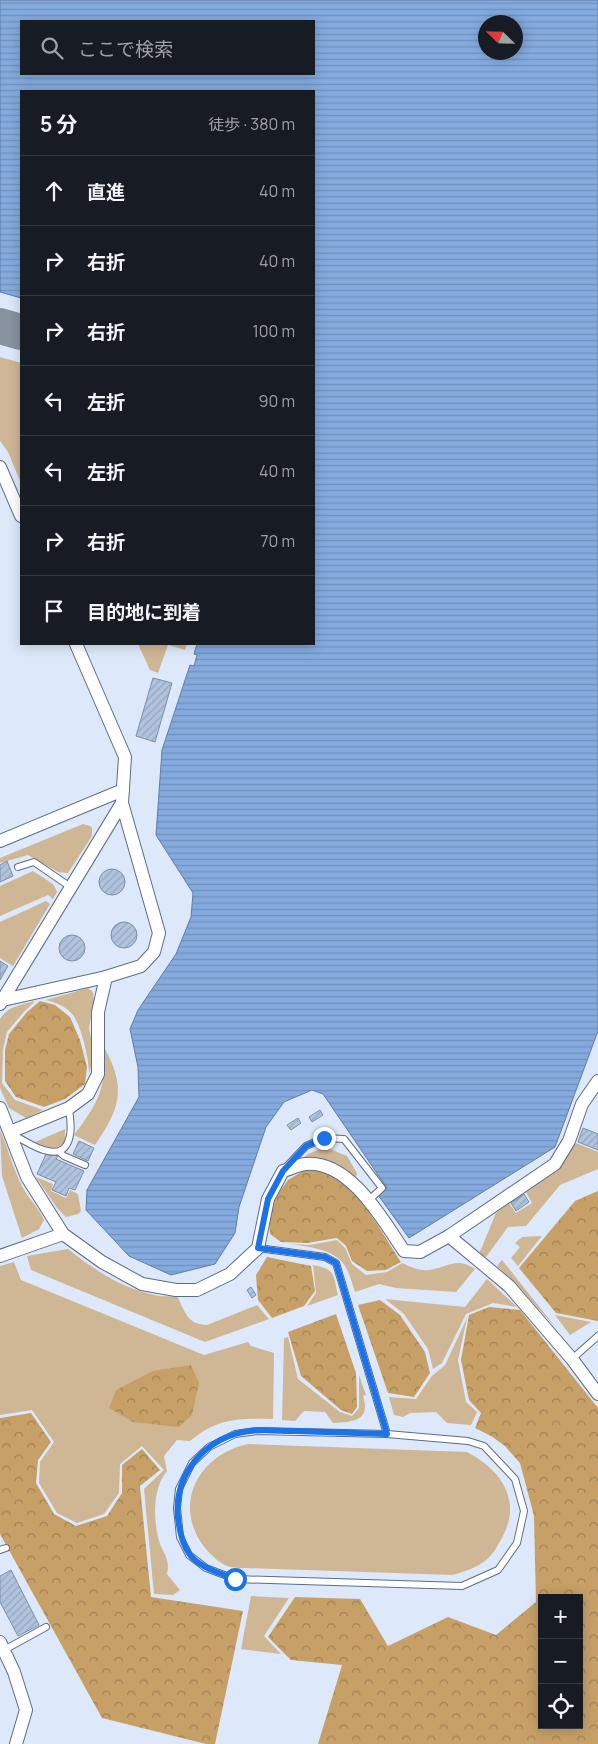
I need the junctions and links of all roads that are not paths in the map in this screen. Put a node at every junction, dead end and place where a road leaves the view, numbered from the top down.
1 (0, 467) edge
2 (20, 514) edge
3 (76, 645) edge
4 (123, 796) junction
5 (0, 841) edge
6 (18, 867) dead end
7 (72, 888) junction
8 (106, 977) junction
9 (1, 1002) edge
10 (598, 1081) edge
11 (0, 1108) edge
12 (69, 1108) junction
13 (10, 1132) junction
14 (59, 1152) junction
15 (85, 1165) dead end
16 (283, 1171) junction
17 (368, 1200) junction
18 (62, 1234) junction
19 (449, 1236) junction
20 (258, 1248) junction
21 (0, 1256) edge
22 (598, 1336) edge
23 (572, 1359) junction
24 (598, 1394) edge
25 (387, 1434) junction
26 (46, 1627) dead end
27 (2, 1646) edge
28 (16, 1744) edge

1 - 2 street
3 - 4 street
4 - 5 street
4 - 7 street
4 - 8 street
6 - 7 lane
7 - 9 street
8 - 9 street
8 - 12 street
10 - 19 street
11 - 13 street
12 - 13 street
12 - 14 lane
13 - 14 lane
13 - 18 street
14 - 15 lane
16 - 17 street
16 - 17 lane
16 - 20 street
17 - 19 street
18 - 20 street
18 - 21 street
19 - 23 street
20 - 25 lane
22 - 23 lane
23 - 24 street
25 - 25 lane
26 - 27 lane
27 - 28 street

